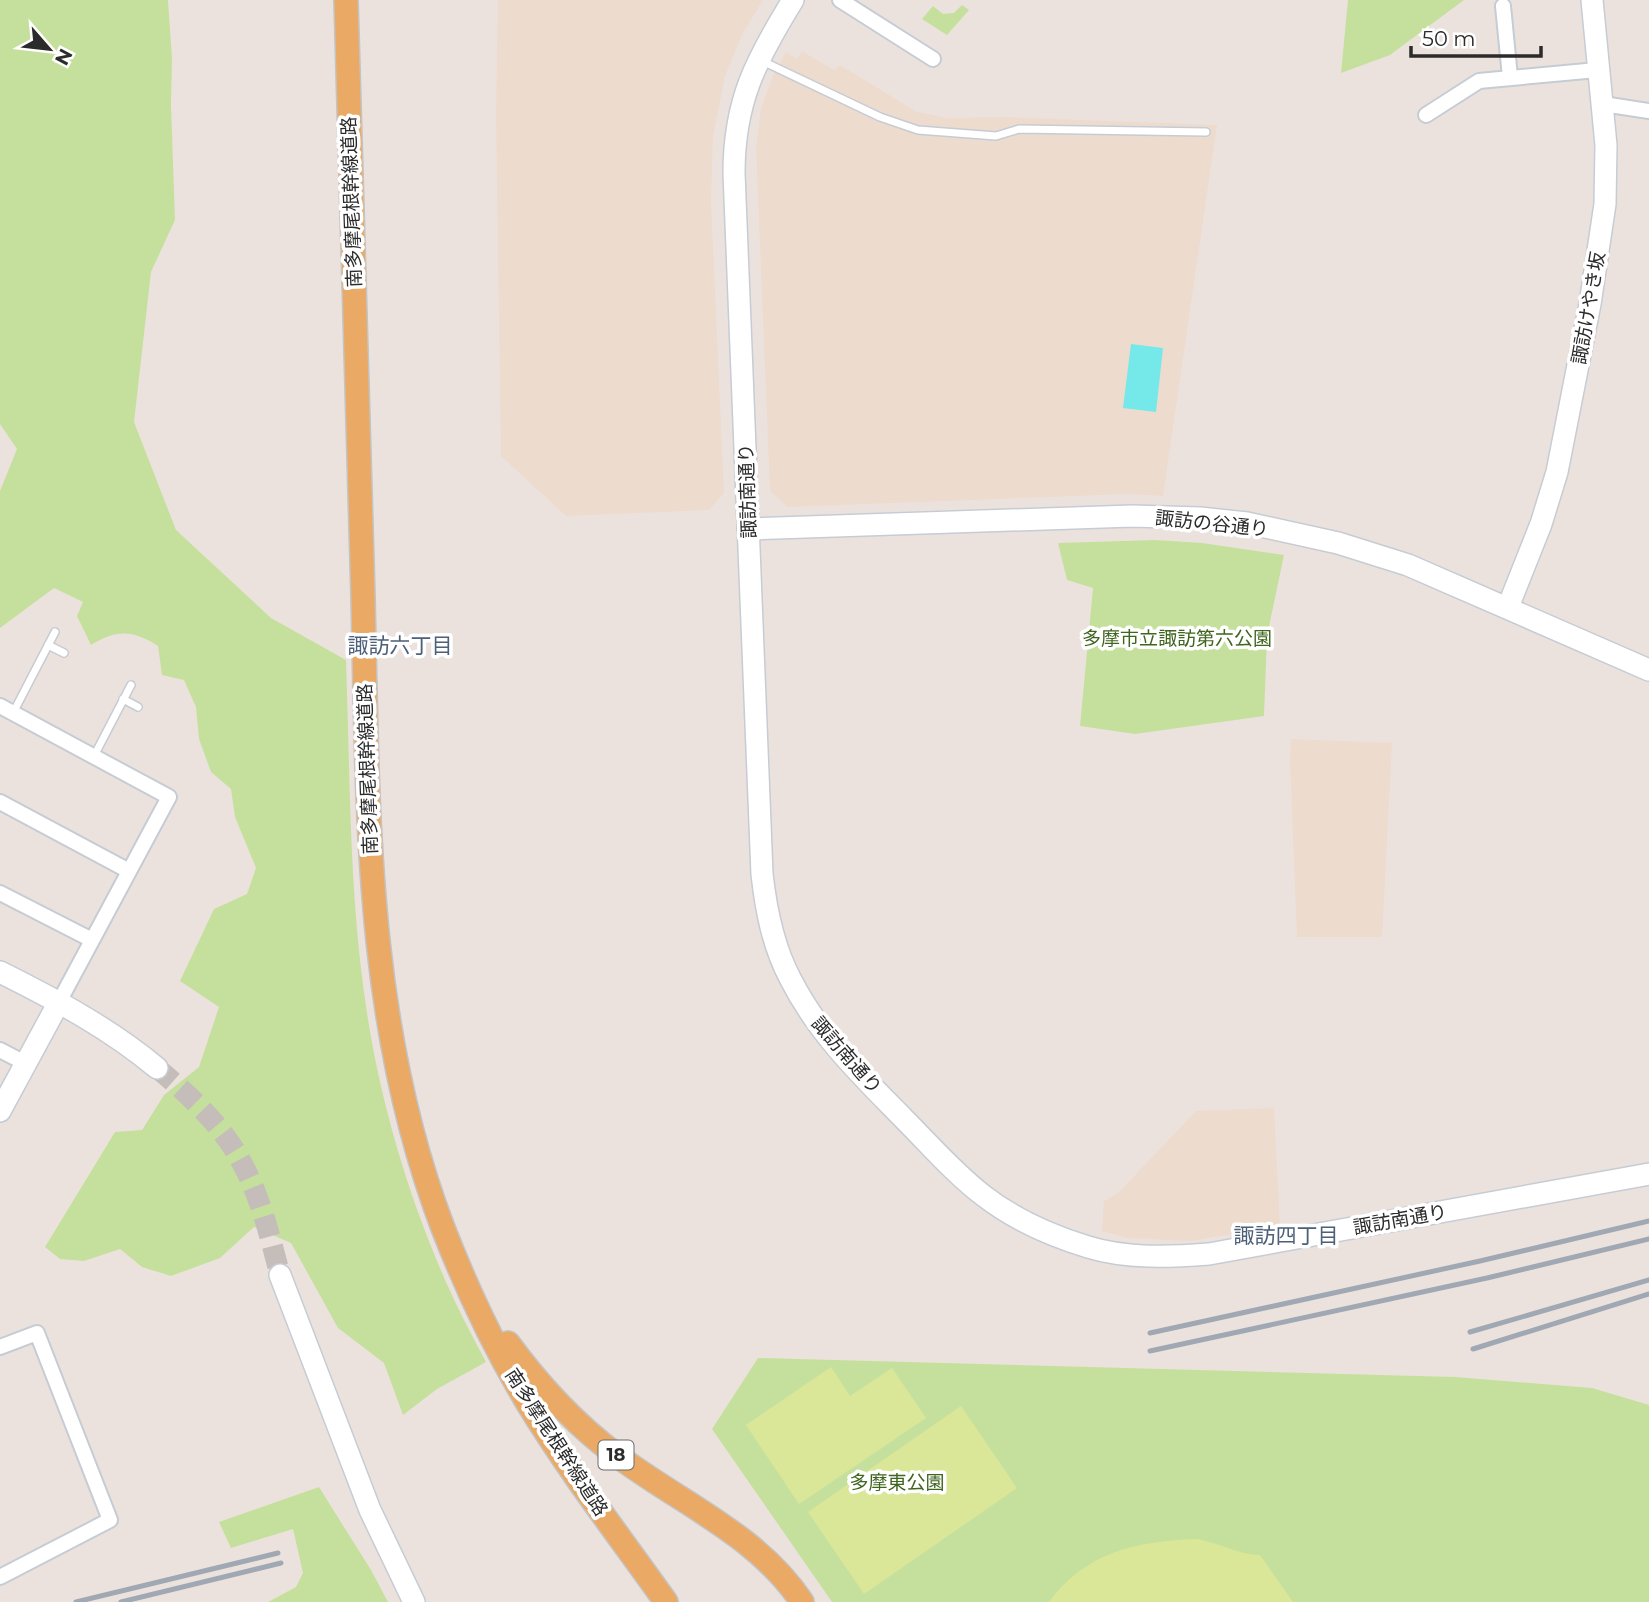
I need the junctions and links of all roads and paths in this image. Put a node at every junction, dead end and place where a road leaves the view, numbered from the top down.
1 (346, 0) edge
2 (793, 0) edge
3 (840, 0) edge
4 (1592, 0) edge
5 (1503, 6) dead end
6 (758, 60) junction
7 (933, 60) dead end
8 (1597, 70) junction
9 (1510, 77) junction
10 (1603, 104) junction
11 (1649, 111) edge
12 (1426, 115) dead end
13 (1206, 132) dead end
14 (748, 529) junction
15 (1508, 607) junction
16 (55, 632) dead end
17 (48, 645) junction
18 (64, 653) dead end
19 (1649, 670) edge
20 (131, 685) dead end
21 (123, 699) junction
22 (138, 707) dead end
23 (7, 709) edge
24 (94, 756) junction
25 (0, 802) edge
26 (129, 871) junction
27 (0, 892) edge
28 (92, 940) junction
29 (0, 972) edge
30 (59, 1002) junction
31 (0, 1050) edge
32 (25, 1063) junction
33 (157, 1068) tunnel mouth
34 (0, 1111) edge
35 (1649, 1174) edge
36 (462, 1273) junction
37 (280, 1275) tunnel mouth
38 (0, 1347) edge
39 (0, 1577) edge
40 (414, 1602) edge
41 (666, 1602) edge
42 (802, 1602) edge

1 - 36 main road, 南多摩尾根幹線道路 / 18
2 - 6 street, 諏訪南通り
3 - 7 street
4 - 8 street, 諏訪けやき坂
5 - 9 street
6 - 13 lane
6 - 14 street, 諏訪南通り
8 - 9 street
8 - 10 street, 諏訪けやき坂
9 - 12 street
10 - 11 street
10 - 15 street, 諏訪けやき坂
14 - 15 street, 諏訪の谷通り
14 - 35 street, 諏訪南通り
15 - 19 street, 諏訪の谷通り
16 - 17 lane
17 - 18 lane
17 - 23 lane
20 - 21 lane
21 - 22 lane
21 - 24 lane
23 - 24 street
24 - 26 street
25 - 26 street
26 - 28 street
27 - 28 street
28 - 30 street
29 - 30 street
30 - 32 street
30 - 33 street
31 - 32 street
32 - 34 street
36 - 41 main road, 南多摩尾根幹線道路 / 18
36 - 42 main road, 南多摩尾根幹線道路 / 18
37 - 40 street
38 - 39 street

